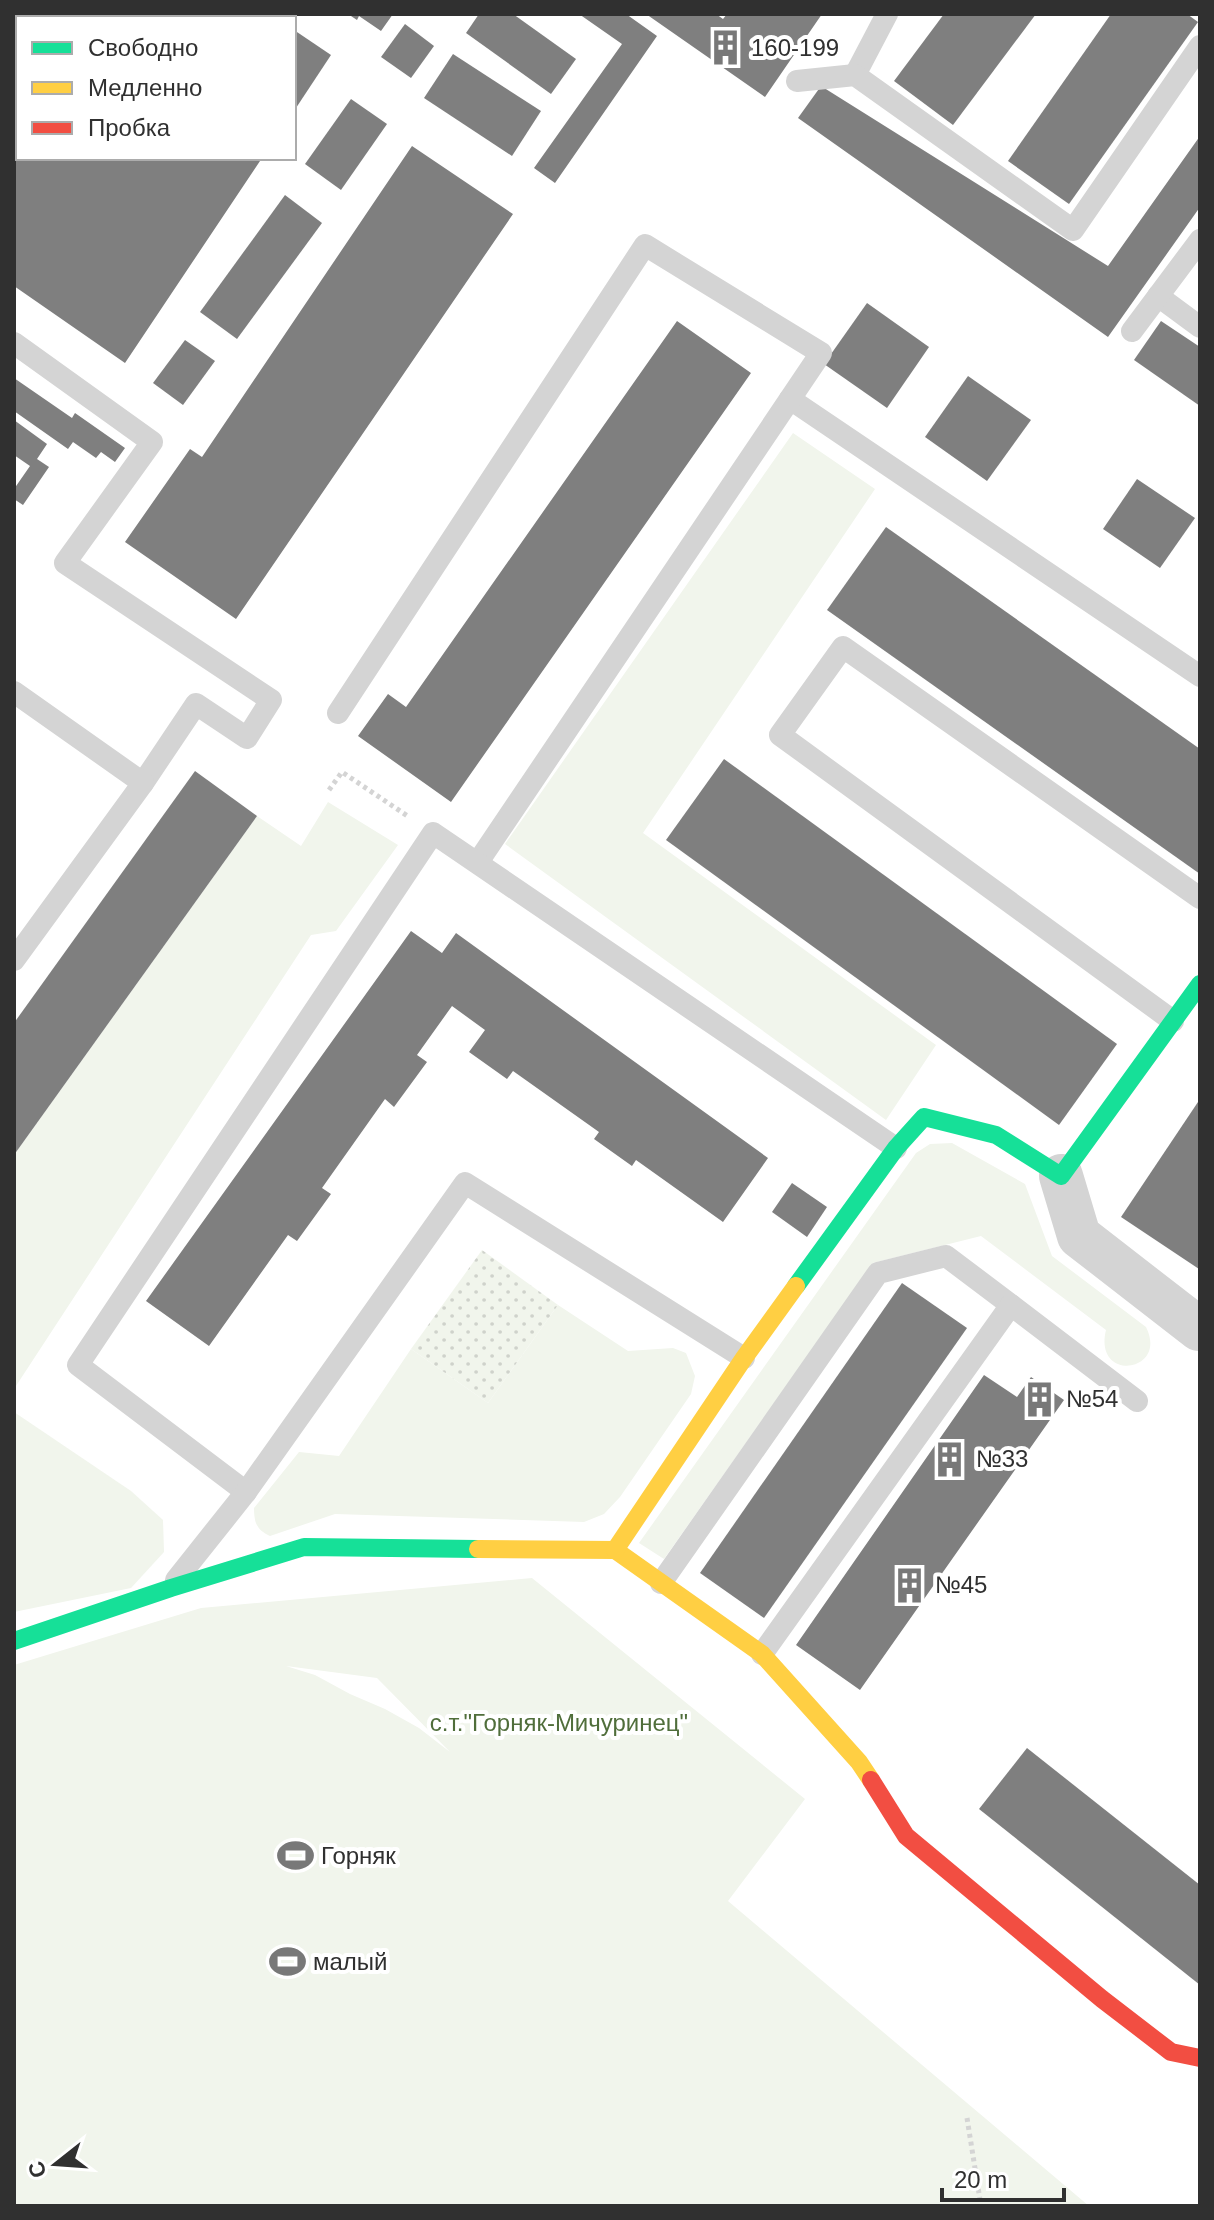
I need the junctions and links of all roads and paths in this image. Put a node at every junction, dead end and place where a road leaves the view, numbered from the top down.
1 (887, 14) edge
2 (1200, 46) edge
3 (855, 75) junction
4 (797, 81) dead end
5 (1200, 240) edge
6 (1158, 296) junction
7 (1200, 327) edge
8 (1132, 331) dead end
9 (14, 343) edge
10 (790, 399) junction
11 (1200, 676) edge
12 (14, 692) edge
13 (338, 713) dead end
14 (143, 783) junction
15 (329, 790) dead end
16 (433, 833) junction
17 (478, 862) junction
18 (1200, 898) edge
19 (14, 960) edge
20 (1200, 984) edge
21 (1173, 1021) junction
22 (896, 1148) junction
23 (1061, 1176) junction
24 (1011, 1305) junction
25 (1199, 1328) edge
26 (744, 1358) junction
27 (1137, 1401) dead end
28 (246, 1492) junction
29 (615, 1550) junction
30 (661, 1583) junction
31 (171, 1588) junction
32 (14, 1641) edge
33 (762, 1654) junction
34 (1200, 2058) edge
35 (967, 2118) dead end
36 (981, 2206) edge

1 - 3 lane
2 - 3 lane
3 - 4 lane
5 - 6 lane
6 - 7 lane
6 - 8 lane
9 - 14 lane
10 - 11 lane
10 - 13 lane
10 - 17 lane
12 - 14 lane
14 - 19 lane
15 - 16 path
16 - 17 lane
16 - 28 lane
17 - 22 lane
18 - 21 lane
20 - 21 street
21 - 23 street
22 - 23 street
22 - 26 street
23 - 25 street
24 - 27 lane
24 - 30 lane
24 - 33 lane
26 - 28 lane
26 - 29 street
28 - 31 lane
29 - 30 street
29 - 31 street
30 - 33 street
31 - 32 street
33 - 34 street
35 - 36 path

